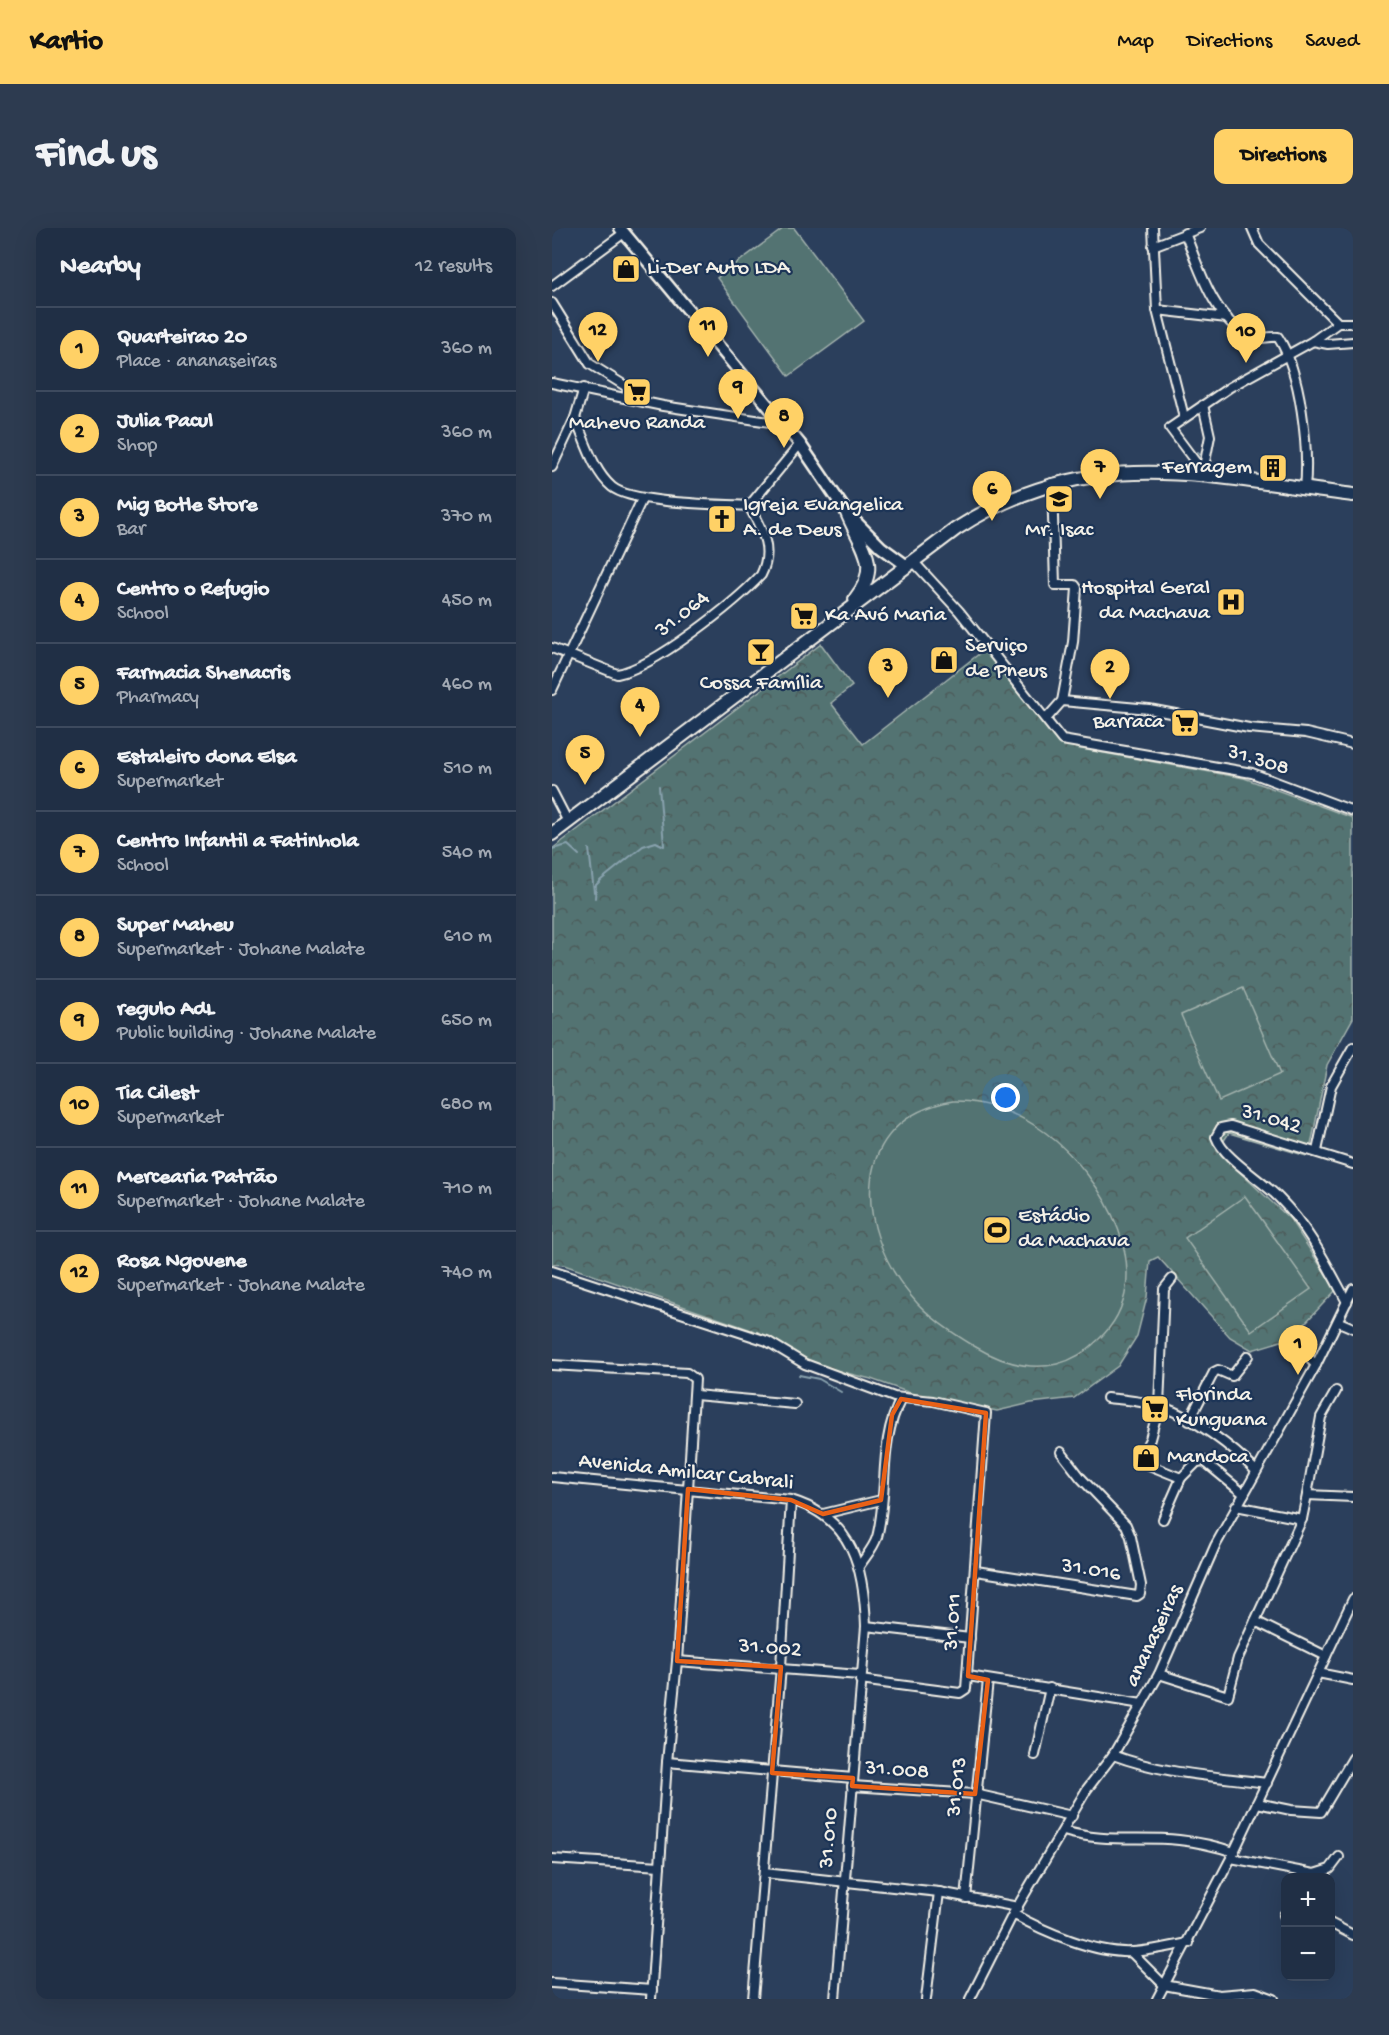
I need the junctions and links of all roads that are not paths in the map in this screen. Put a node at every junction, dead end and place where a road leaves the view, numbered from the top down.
1 (1153, 228) edge
2 (1200, 228) edge
3 (1252, 228) edge
4 (622, 230) edge
5 (1185, 233) junction
6 (1153, 246) junction
7 (552, 286) edge
8 (552, 303) edge
9 (1157, 310) junction
10 (1227, 318) junction
11 (1338, 323) junction
12 (1353, 323) edge
13 (1313, 341) junction
14 (1353, 342) edge
15 (1288, 356) junction
16 (552, 382) edge
17 (584, 388) junction
18 (629, 398) junction
19 (1203, 405) junction
20 (1184, 417) junction
21 (575, 418) junction
22 (783, 423) junction
23 (800, 444) junction
24 (552, 467) edge
25 (1205, 474) junction
26 (1052, 483) junction
27 (1305, 489) junction
28 (1353, 495) edge
29 (642, 499) junction
30 (749, 506) junction
31 (847, 513) junction
32 (910, 564) junction
33 (847, 610) junction
34 (552, 648) edge
35 (569, 656) junction
36 (552, 690) edge
37 (1062, 701) junction
38 (1047, 718) junction
39 (1353, 744) edge
40 (552, 791) edge
41 (1353, 811) edge
42 (568, 822) junction
43 (552, 834) edge
44 (1353, 1047) edge
45 (1317, 1151) junction
46 (1353, 1164) edge
47 (552, 1271) edge
48 (1172, 1279) dead end
49 (1353, 1289) edge
50 (1347, 1302) junction
51 (1339, 1322) junction
52 (1353, 1329) edge
53 (1293, 1342) dead end
54 (1248, 1356) dead end
55 (552, 1365) edge
56 (1316, 1365) junction
57 (1336, 1391) dead end
58 (695, 1395) junction
59 (1107, 1398) dead end
60 (900, 1399) junction
61 (795, 1404) dead end
62 (1159, 1406) junction
63 (1189, 1421) junction
64 (1061, 1452) dead end
65 (1256, 1471) junction
66 (552, 1477) edge
67 (1181, 1478) junction
68 (688, 1489) junction
69 (1244, 1494) junction
70 (1306, 1495) junction
71 (1353, 1497) edge
72 (791, 1500) junction
73 (881, 1500) junction
74 (1236, 1506) junction
75 (823, 1514) junction
76 (1163, 1519) dead end
77 (1302, 1519) junction
78 (860, 1565) junction
79 (976, 1572) junction
80 (1353, 1599) edge
81 (1255, 1622) junction
82 (866, 1626) junction
83 (970, 1638) junction
84 (1326, 1656) junction
85 (677, 1661) junction
86 (781, 1668) junction
87 (1318, 1673) junction
88 (1159, 1674) junction
89 (968, 1676) junction
90 (860, 1677) junction
91 (988, 1680) junction
92 (1353, 1680) edge
93 (1050, 1688) junction
94 (1143, 1704) junction
95 (1035, 1755) dead end
96 (1113, 1755) junction
97 (1353, 1758) edge
98 (667, 1762) junction
99 (772, 1773) junction
100 (852, 1782) junction
101 (1267, 1783) junction
102 (975, 1794) junction
103 (1257, 1803) junction
104 (1072, 1816) junction
105 (1064, 1831) junction
106 (1232, 1855) junction
107 (1339, 1857) dead end
108 (552, 1859) edge
109 (660, 1866) junction
110 (764, 1873) junction
111 (844, 1882) junction
112 (939, 1892) junction
113 (966, 1898) junction
114 (1016, 1910) junction
115 (1335, 1926) edge
116 (1353, 1935) edge
117 (1189, 1943) junction
118 (1131, 1952) junction
119 (552, 1983) edge
120 (1164, 1984) junction
121 (652, 1990) junction
122 (651, 1999) edge
123 (753, 1999) edge
124 (835, 1999) edge
125 (926, 1999) edge
126 (970, 1999) edge
127 (1157, 1999) edge
128 (1274, 1999) edge

1 - 6 street
2 - 5 street
3 - 11 street
4 - 7 street
4 - 22 street
5 - 6 street
5 - 10 street
6 - 9 street
8 - 18 street
9 - 10 street
9 - 20 street
10 - 15 street
11 - 12 street
11 - 13 street
13 - 14 street
13 - 15 street
15 - 19 street
15 - 27 street
16 - 17 street
17 - 18 street
17 - 21 street
18 - 22 street
19 - 20 street
19 - 25 street
20 - 25 street
21 - 24 street
21 - 29 street
22 - 23 street
23 - 30 street
23 - 31 street
25 - 26 main road
25 - 27 main road
26 - 32 main road
26 - 37 street
27 - 28 main road
29 - 30 street
29 - 35 street
30 - 35 street, 31.064
31 - 32 street
31 - 33 main road
32 - 33 main road
32 - 38 street, 31.308
33 - 42 main road
34 - 35 street, 31.064
35 - 36 street
37 - 38 street
37 - 39 street
38 - 41 street, 31.308
40 - 42 street
42 - 43 main road
44 - 45 street
45 - 46 street, 31.042
45 - 50 street, 31.042
47 - 60 street
48 - 62 street
49 - 50 street, ananaseiras
50 - 51 street, ananaseiras
51 - 52 street
51 - 56 street, ananaseiras
53 - 56 street
54 - 63 street
55 - 58 street
56 - 65 street, ananaseiras
57 - 70 street
58 - 61 street
58 - 68 street
59 - 62 street
60 - 73 street
60 - 79 street, 31.011
62 - 63 street
62 - 67 street
63 - 65 street
64 - 79 street, 31.016
65 - 69 street, ananaseiras
66 - 68 street, Avenida Amilcar Cabrali
67 - 69 street
67 - 76 street
68 - 72 street, Avenida Amilcar Cabrali
68 - 85 street
69 - 74 street, ananaseiras
70 - 71 street
70 - 77 street
72 - 75 street, Avenida Amilcar Cabrali
72 - 86 street
73 - 75 street
73 - 78 street
74 - 77 street
74 - 88 street, ananaseiras
75 - 78 street, Avenida Amilcar Cabrali
77 - 81 street
78 - 82 street, 31.010
79 - 83 street, 31.011
80 - 84 street
81 - 84 street
81 - 88 street
82 - 83 street
82 - 90 street, 31.010
83 - 89 street, 31.011
84 - 87 street
85 - 86 street, 31.002
85 - 98 street
86 - 90 street, 31.002
86 - 99 street
87 - 92 street
87 - 101 street
88 - 94 street, ananaseiras
89 - 90 street, 31.002
89 - 91 street
90 - 100 street, 31.010
91 - 93 street
91 - 102 street, 31.013
93 - 94 street
93 - 95 street
94 - 96 street, ananaseiras
96 - 101 street
96 - 104 street, ananaseiras
97 - 103 street
98 - 99 street, 31.008
98 - 109 street
99 - 100 street, 31.008
99 - 110 street
100 - 102 street, 31.008
100 - 111 street, 31.010
101 - 103 street
102 - 104 street, 31.008
102 - 113 street, 31.013
103 - 106 street
104 - 105 street, ananaseiras
105 - 106 street
105 - 114 street, ananaseiras
106 - 107 street
106 - 117 street
108 - 109 street
109 - 121 street
110 - 111 street
110 - 123 street
111 - 112 street
111 - 124 street, 31.010
112 - 113 street
112 - 125 street
113 - 114 street
114 - 118 street
114 - 126 street, ananaseiras
115 - 116 street
117 - 118 street
117 - 120 street
118 - 120 street
119 - 121 street
120 - 127 street
120 - 128 street
121 - 122 street

